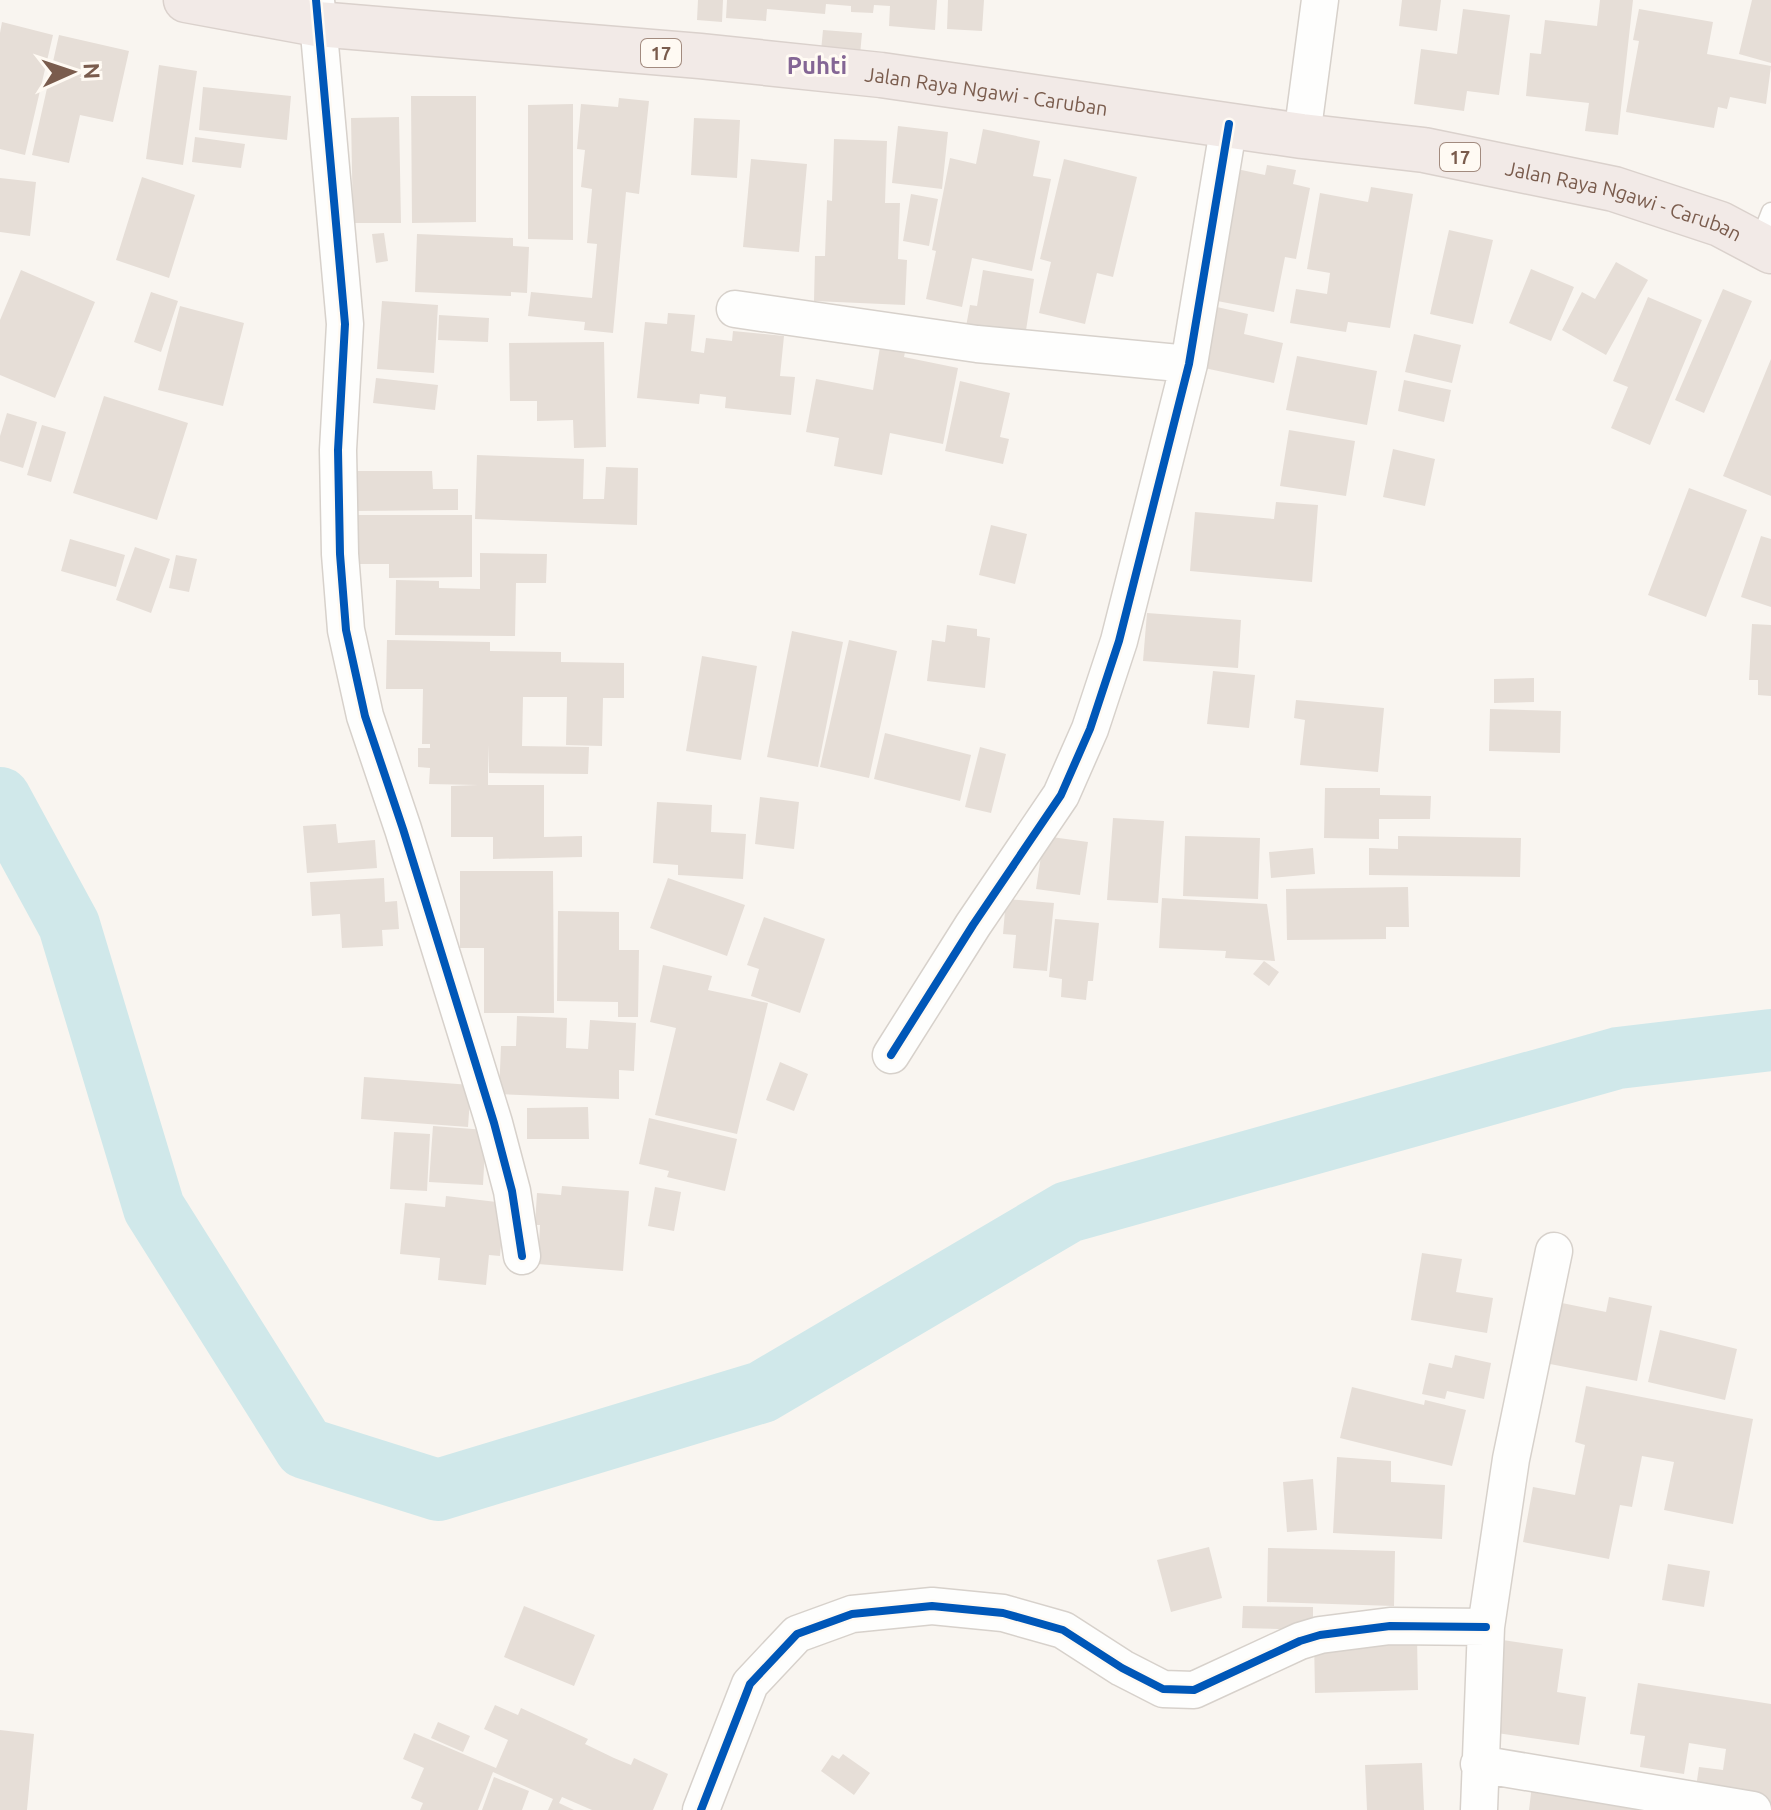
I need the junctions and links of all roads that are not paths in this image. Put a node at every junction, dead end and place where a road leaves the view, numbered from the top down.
1 (186, 0) edge
2 (1320, 0) edge
3 (316, 12) edge
4 (1229, 124) junction
5 (1302, 136) junction
6 (1767, 236) edge
7 (735, 309) dead end
8 (1189, 364) junction
9 (891, 1055) dead end
10 (1554, 1251) dead end
11 (522, 1256) dead end
12 (1486, 1627) junction
13 (1479, 1764) junction
14 (701, 1810) edge
15 (1479, 1810) edge
16 (1753, 1810) edge

1 - 3 highway, Jalan Raya Ngawi - Caruban / 17
2 - 5 street
3 - 4 highway, Jalan Raya Ngawi - Caruban / 17
3 - 11 street
4 - 5 highway, Jalan Raya Ngawi - Caruban / 17
4 - 8 street
5 - 6 highway, Jalan Raya Ngawi - Caruban / 17
7 - 8 street
8 - 9 street
10 - 12 street
12 - 13 street
12 - 14 street
13 - 15 street
13 - 16 street

